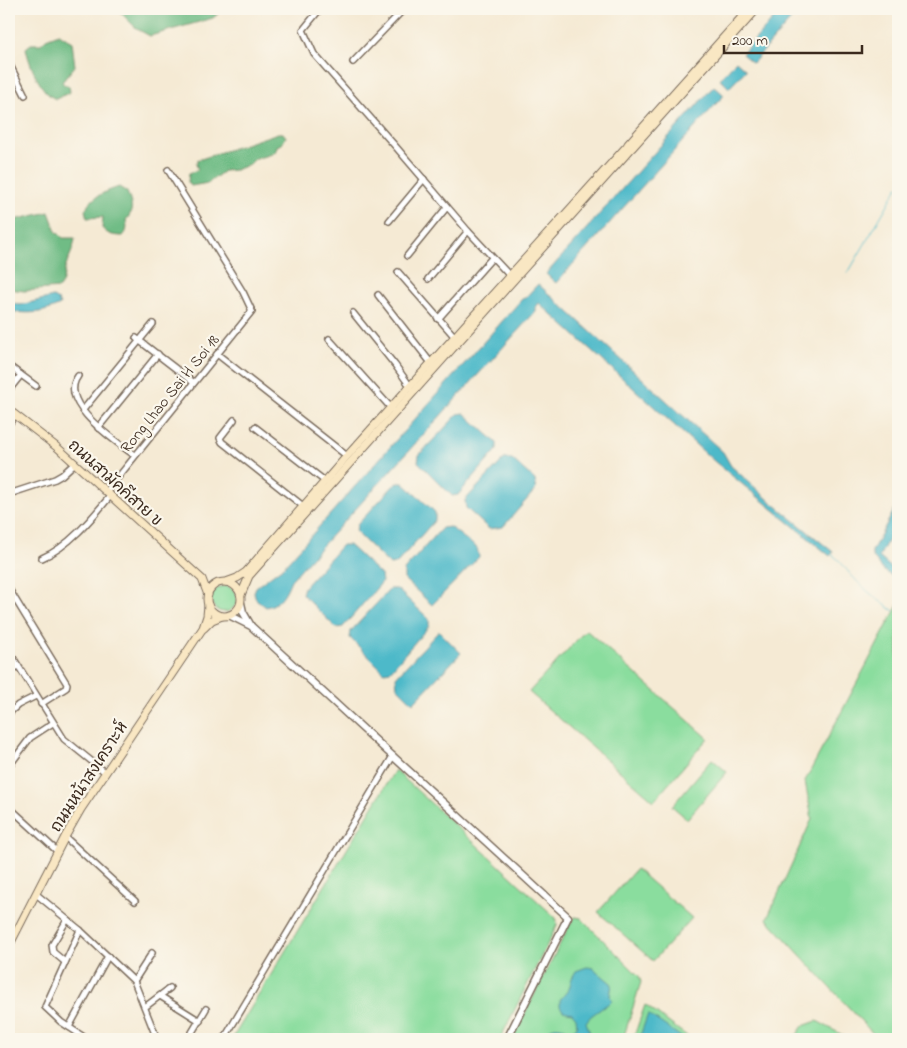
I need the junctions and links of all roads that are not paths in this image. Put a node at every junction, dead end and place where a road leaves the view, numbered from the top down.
1 (320, 9) edge
2 (404, 9) edge
3 (749, 9) edge
4 (757, 9) edge
5 (354, 62) dead end
6 (9, 63) edge
7 (25, 95) dead end
8 (629, 147) junction
9 (168, 170) dead end
10 (424, 179) junction
11 (447, 207) junction
12 (389, 221) dead end
13 (468, 231) junction
14 (407, 256) dead end
15 (492, 258) junction
16 (398, 272) dead end
17 (512, 278) junction
18 (428, 279) dead end
19 (378, 295) dead end
20 (353, 312) dead end
21 (438, 319) junction
22 (154, 324) dead end
23 (455, 337) junction
24 (138, 339) junction
25 (329, 339) dead end
26 (158, 354) junction
27 (217, 354) junction
28 (432, 363) junction
29 (9, 366) edge
30 (21, 374) junction
31 (78, 376) dead end
32 (194, 382) junction
33 (36, 386) dead end
34 (410, 386) junction
35 (9, 390) edge
36 (9, 410) edge
37 (83, 410) junction
38 (393, 410) junction
39 (15, 415) junction
40 (234, 420) dead end
41 (9, 424) edge
42 (256, 427) dead end
43 (98, 428) junction
44 (134, 455) junction
45 (347, 456) junction
46 (75, 463) junction
47 (328, 483) junction
48 (109, 493) junction
49 (9, 494) edge
50 (303, 506) junction
51 (42, 558) dead end
52 (202, 579) junction
53 (224, 582) junction
54 (9, 589) edge
55 (208, 596) junction
56 (241, 599) junction
57 (208, 605) junction
58 (225, 615) junction
59 (251, 626) junction
60 (203, 628) junction
61 (9, 651) edge
62 (18, 666) junction
63 (9, 671) edge
64 (36, 696) junction
65 (41, 704) junction
66 (9, 713) edge
67 (53, 723) junction
68 (393, 756) junction
69 (9, 766) edge
70 (105, 772) junction
71 (9, 807) edge
72 (65, 836) junction
73 (58, 850) junction
74 (36, 894) junction
75 (135, 901) dead end
76 (67, 920) junction
77 (80, 930) junction
78 (9, 946) edge
79 (152, 953) dead end
80 (108, 956) junction
81 (65, 962) junction
82 (134, 981) junction
83 (170, 988) dead end
84 (160, 996) junction
85 (145, 1007) junction
86 (206, 1010) dead end
87 (200, 1020) junction
88 (69, 1027) junction
89 (87, 1039) edge
90 (157, 1039) edge
91 (188, 1039) edge
92 (224, 1039) edge
93 (507, 1039) edge

1 - 10 street
2 - 5 street
3 - 8 main road
4 - 8 main road
6 - 7 street
8 - 17 main road
9 - 27 street, Rong Lhao Sai H Soi 18
10 - 11 street
10 - 12 street
11 - 13 street
11 - 14 street
13 - 15 street
13 - 18 street
15 - 17 street
15 - 21 street
16 - 21 street
17 - 23 main road
17 - 38 main road
19 - 28 street
20 - 34 street
21 - 23 street
22 - 24 street
23 - 28 main road
24 - 26 street
24 - 37 street
25 - 38 street
26 - 32 street
26 - 43 street
27 - 32 street, Rong Lhao Sai H Soi 18
27 - 45 street
28 - 34 main road
29 - 30 street
30 - 33 street
30 - 35 street
31 - 37 street
32 - 44 street, Rong Lhao Sai H Soi 18
34 - 38 main road
36 - 39 main road, ถนนสามัคคีสาย ข
37 - 43 street
38 - 45 main road
38 - 47 main road
39 - 41 street
39 - 46 main road, ถนนสามัคคีสาย ข
40 - 50 street
42 - 47 street
43 - 44 street
44 - 48 street, Rong Lhao Sai H Soi 18
45 - 47 main road
46 - 48 main road, ถนนสามัคคีสาย ข
46 - 49 street
47 - 50 main road
47 - 56 main road
48 - 51 street, Rong Lhao Sai H Soi 18
48 - 52 main road, ถนนสามัคคีสาย ข
50 - 53 main road
52 - 53 main road
52 - 55 main road, ถนนสามัคคีสาย ข
53 - 55 main road
53 - 56 main road
54 - 65 street
55 - 57 main road
56 - 58 main road
56 - 59 street
57 - 58 main road
57 - 60 main road, ถนนหน้าสงเคราะห์
58 - 59 street
58 - 60 main road, ถนนหน้าสงเคราะห์
59 - 68 street
60 - 70 main road, ถนนหน้าสงเคราะห์
61 - 62 street
62 - 63 street
62 - 64 street
64 - 65 street
64 - 66 street
65 - 67 street
67 - 69 street
67 - 70 street
68 - 92 street
68 - 93 street
70 - 72 main road, ถนนหน้าสงเคราะห์
71 - 73 street
72 - 73 main road, ถนนหน้าสงเคราะห์
72 - 75 street
73 - 74 main road, ถนนหน้าสงเคราะห์
74 - 76 street
74 - 78 main road, ถนนหน้าสงเคราะห์
76 - 77 street
76 - 81 street
77 - 80 street
77 - 81 street
79 - 82 street
80 - 82 street
80 - 88 street
81 - 88 street
82 - 85 street
83 - 84 street
84 - 85 street
84 - 87 street
85 - 90 street
86 - 87 street
87 - 91 street
88 - 89 street

